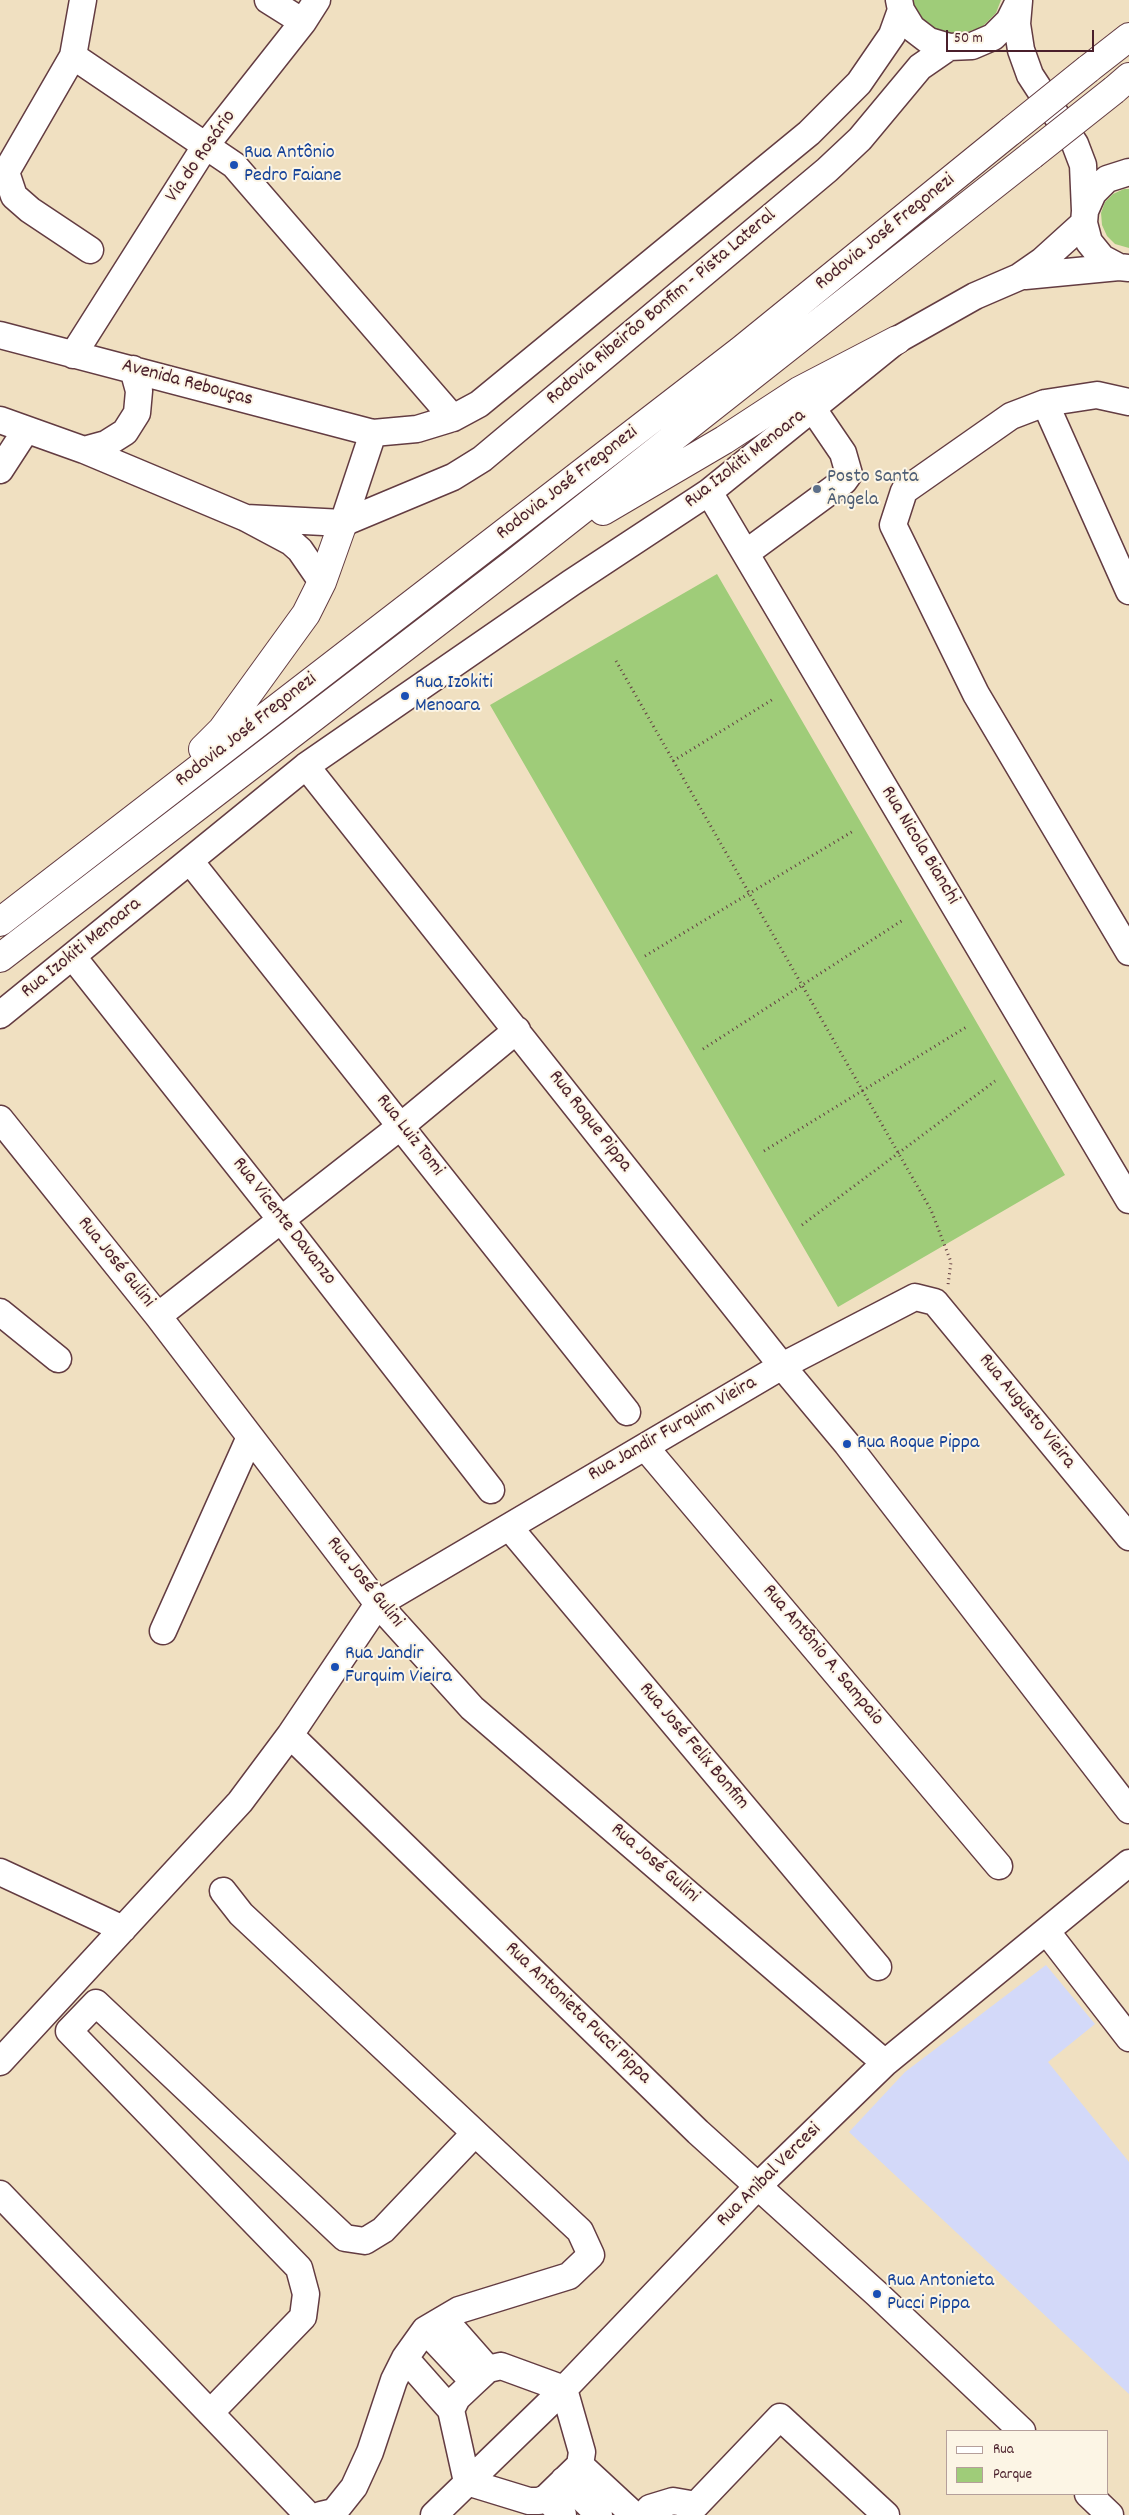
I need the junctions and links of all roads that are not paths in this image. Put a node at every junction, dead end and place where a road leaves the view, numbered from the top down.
1 (83, 0) edge
2 (268, 0) edge
3 (317, 0) edge
4 (1019, 0) edge
5 (899, 5) edge
6 (303, 22) junction
7 (1129, 37) edge
8 (960, 47) junction
9 (73, 56) junction
10 (1030, 75) junction
11 (1122, 83) edge
12 (1075, 144) junction
13 (206, 146) junction
14 (1127, 172) edge
15 (1085, 217) junction
16 (90, 250) dead end
17 (1124, 268) edge
18 (1019, 277) junction
19 (96, 320) junction
20 (0, 335) edge
21 (897, 340) junction
22 (73, 355) junction
23 (124, 367) junction
24 (1129, 402) edge
25 (1045, 403) junction
26 (812, 409) junction
27 (454, 418) junction
28 (0, 420) edge
29 (26, 430) junction
30 (373, 434) junction
31 (84, 450) junction
32 (0, 470) edge
33 (709, 492) junction
34 (246, 518) junction
35 (343, 523) junction
36 (746, 553) junction
37 (514, 564) junction
38 (322, 582) junction
39 (1129, 591) edge
40 (306, 766) junction
41 (131, 822) junction
42 (190, 860) junction
43 (0, 922) edge
44 (1129, 952) edge
45 (73, 957) junction
46 (0, 958) edge
47 (0, 1015) edge
48 (517, 1030) junction
49 (401, 1126) junction
50 (4, 1133) edge
51 (1129, 1200) edge
52 (282, 1221) junction
53 (915, 1297) joint
54 (0, 1312) edge
55 (158, 1316) junction
56 (58, 1359) dead end
57 (782, 1366) junction
58 (627, 1412) dead end
59 (250, 1437) junction
60 (645, 1446) junction
61 (490, 1490) dead end
62 (509, 1527) junction
63 (1129, 1537) edge
64 (378, 1604) junction
65 (163, 1631) dead end
66 (290, 1735) junction
67 (1129, 1810) edge
68 (1129, 1863) edge
69 (999, 1866) dead end
70 (0, 1872) edge
71 (224, 1892) dead end
72 (123, 1929) junction
73 (1047, 1932) junction
74 (878, 1967) dead end
75 (1129, 2038) edge
76 (0, 2062) edge
77 (885, 2063) junction
78 (475, 2133) junction
79 (758, 2186) junction
80 (0, 2194) edge
81 (434, 2324) junction
82 (405, 2358) junction
83 (481, 2375) junction
84 (564, 2389) junction
85 (451, 2410) junction
86 (210, 2412) junction
87 (1021, 2430) edge
88 (572, 2473) junction
89 (468, 2482) junction
90 (1089, 2495) edge
91 (554, 2507) edge
92 (700, 2510) edge
93 (308, 2515) edge
94 (321, 2515) edge
95 (434, 2515) edge
96 (599, 2515) edge
97 (634, 2515) edge
98 (644, 2515) edge
99 (886, 2515) edge
100 (1110, 2515) edge

1 - 9 street
2 - 6 street
3 - 6 street, Via do Rosário
4 - 8 street, Rodovia Ribeirão Bonfim - Pista Lateral
4 - 10 street
5 - 8 street
5 - 27 street, Rodovia Ribeirão Bonfim - Pista Lateral
6 - 13 street, Via do Rosário
7 - 41 highway, Rodovia José Fregonezi, bridge
8 - 10 street
8 - 35 street, Rodovia Ribeirão Bonfim - Pista Lateral
9 - 13 street
9 - 16 street
10 - 12 street
11 - 37 highway, Rodovia José Fregonezi, bridge
12 - 14 street
12 - 15 street
13 - 19 street, Via do Rosário
13 - 27 street
14 - 15 street
15 - 17 street
15 - 18 street, Rua Izokiti Menoara
17 - 18 street, Rua Izokiti Menoara
18 - 21 street, Rua Izokiti Menoara
19 - 22 street, Via do Rosário
19 - 23 street
20 - 22 street, Avenida Rebouças
21 - 26 street, Rua Izokiti Menoara
21 - 37 highway
22 - 23 street, Avenida Rebouças
23 - 30 street, Avenida Rebouças
23 - 31 street
24 - 25 street
25 - 39 street
25 - 44 street
26 - 33 street, Rua Izokiti Menoara
26 - 36 street
27 - 30 street, Rodovia Ribeirão Bonfim - Pista Lateral
28 - 29 street
29 - 31 street
29 - 32 street
30 - 35 street
31 - 34 street
33 - 36 street, Rua Nicola Bianchi
33 - 40 street, Rua Izokiti Menoara
34 - 35 street
34 - 38 street
35 - 38 highway
36 - 51 street, Rua Nicola Bianchi
37 - 46 highway, Rodovia José Fregonezi
38 - 41 highway
40 - 42 street, Rua Izokiti Menoara
40 - 48 street, Rua Roque Pippa
41 - 43 highway, Rodovia José Fregonezi
42 - 45 street, Rua Izokiti Menoara
42 - 49 street, Rua Luiz Tomi
45 - 47 street, Rua Izokiti Menoara
45 - 52 street, Rua Vicente Davanzo
48 - 49 street
48 - 57 street, Rua Roque Pippa
49 - 52 street
49 - 58 street, Rua Luiz Tomi
50 - 55 street, Rua José Gulini
52 - 55 street
52 - 61 street, Rua Vicente Davanzo
53 - 57 street, Rua Jandir Furquim Vieira
53 - 63 street, Rua Augusto Vieira
54 - 56 street
55 - 59 street, Rua José Gulini
57 - 60 street, Rua Jandir Furquim Vieira
57 - 67 street, Rua Roque Pippa
59 - 64 street, Rua José Gulini
59 - 65 street
60 - 62 street, Rua Jandir Furquim Vieira
60 - 69 street, Rua Antônio A. Sampaio
62 - 64 street, Rua Jandir Furquim Vieira
62 - 74 street, Rua José Felix Bonfim
64 - 66 street, Rua Jandir Furquim Vieira
64 - 77 street, Rua José Gulini
66 - 72 street, Rua Jandir Furquim Vieira
66 - 79 street, Rua Antonieta Pucci Pippa
68 - 73 street, Rua Anibal Vercesi
70 - 72 street
71 - 78 street
72 - 76 street, Rua Jandir Furquim Vieira
73 - 75 street
73 - 77 street, Rua Anibal Vercesi
77 - 79 street, Rua Anibal Vercesi
78 - 81 street
78 - 86 street
79 - 84 street, Rua Anibal Vercesi
79 - 87 street, Rua Antonieta Pucci Pippa
80 - 86 street
81 - 82 street
81 - 83 street
82 - 85 street
82 - 94 street
83 - 84 street
83 - 85 street
84 - 88 street
84 - 89 street, Rua Anibal Vercesi
85 - 89 street
86 - 93 street
88 - 91 street
88 - 96 street
88 - 97 street
89 - 91 street
89 - 95 street, Rua Anibal Vercesi
90 - 100 street
92 - 98 street
92 - 99 street

